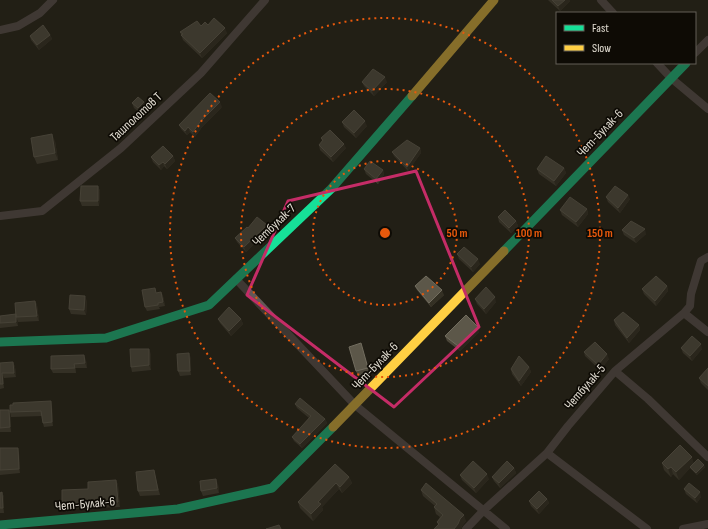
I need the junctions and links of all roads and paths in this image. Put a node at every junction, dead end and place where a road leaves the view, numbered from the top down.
1 (53, 0) edge
2 (265, 0) edge
3 (494, 0) edge
4 (601, 0) edge
5 (611, 12) edge
6 (0, 30) edge
7 (708, 40) edge
8 (696, 52) edge
9 (658, 64) edge
10 (685, 64) edge
11 (671, 78) junction
12 (708, 109) edge
13 (0, 216) edge
14 (708, 257) edge
15 (236, 279) junction
16 (684, 313) junction
17 (708, 332) edge
18 (0, 342) edge
19 (616, 371) junction
20 (355, 405) junction
21 (547, 453) junction
22 (708, 457) edge
23 (484, 510) junction
24 (708, 524) edge
25 (0, 525) edge
26 (466, 529) edge
27 (506, 529) edge
28 (647, 529) edge
29 (683, 529) edge

1 - 6 street
2 - 13 street, Ташполотов Т
3 - 15 street, Четбулак-7
4 - 5 street
7 - 8 street
9 - 11 street
10 - 11 street, Чет-Булак-6
11 - 12 street
11 - 20 street, Чет-Булак-6
14 - 16 street, Четбулак-5
15 - 18 street, Четбулак-7
15 - 20 street
16 - 17 street
16 - 19 street, Четбулак-5
19 - 21 street, Четбулак-5
19 - 22 street
20 - 23 street
20 - 25 street, Чет-Булак-6
21 - 23 street, Четбулак-5
21 - 28 street
23 - 26 street, Четбулак-5
23 - 27 street
24 - 29 street

